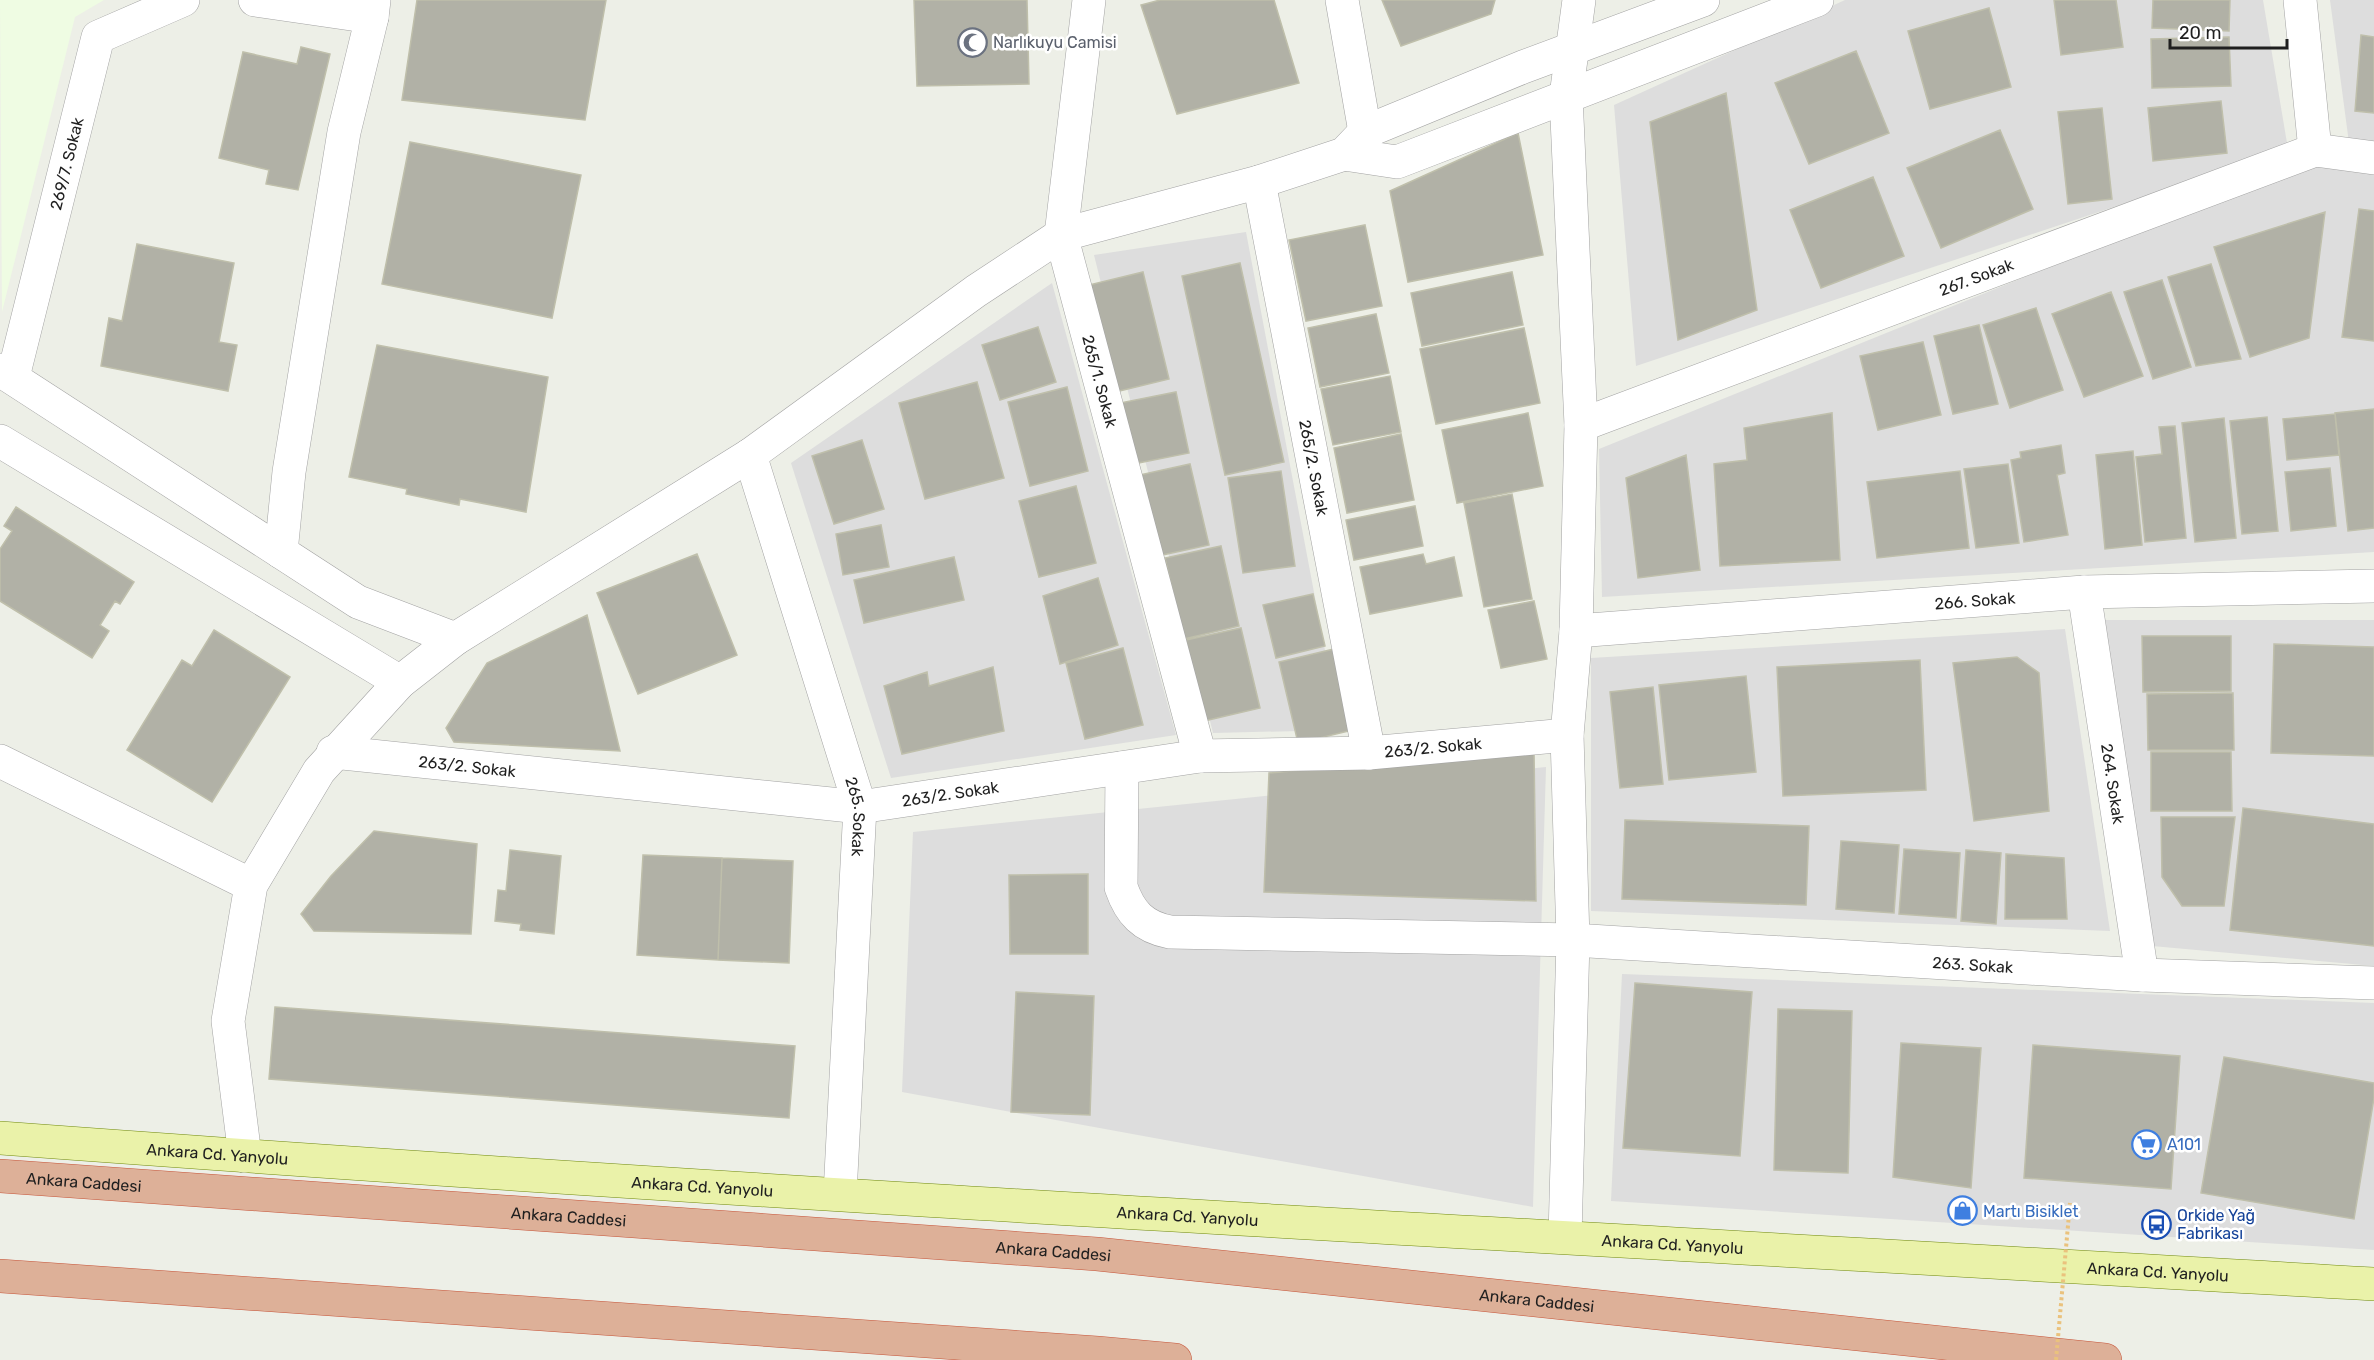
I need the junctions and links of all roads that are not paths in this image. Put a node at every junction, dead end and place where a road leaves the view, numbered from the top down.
1 (183, 0) edge
2 (255, 0) edge
3 (1089, 0) edge
4 (1342, 0) edge
5 (1579, 0) edge
6 (1703, 0) edge
7 (1817, 0) edge
8 (2300, 0) edge
9 (373, 8) edge
10 (1572, 48) junction
11 (1566, 96) junction
12 (1354, 143) junction
13 (2315, 150) junction
14 (2374, 158) edge
15 (1259, 182) junction
16 (1061, 235) junction
17 (7, 373) edge
18 (1581, 425) junction
19 (0, 441) edge
20 (750, 455) junction
21 (281, 552) junction
22 (2374, 586) edge
23 (2084, 592) junction
24 (1576, 631) junction
25 (455, 639) junction
26 (400, 682) junction
27 (1567, 735) junction
28 (333, 752) junction
29 (1369, 753) junction
30 (1200, 756) junction
31 (0, 761) edge
32 (1122, 768) junction
33 (860, 807) junction
34 (251, 885) junction
35 (1573, 940) junction
36 (2142, 975) junction
37 (2374, 983) edge
38 (0, 1138) edge
39 (245, 1156) junction
40 (0, 1176) edge
41 (840, 1194) junction
42 (1565, 1237) junction
43 (0, 1276) edge
44 (2374, 1284) edge
45 (1174, 1360) edge
46 (2104, 1360) edge

1 - 17 street, 269/7. Sokak
2 - 9 street
3 - 16 street, 265/1. Sokak
4 - 12 street
5 - 10 street
6 - 10 street
7 - 11 street
8 - 13 street
9 - 21 street
10 - 11 street
10 - 12 street
11 - 12 street
11 - 18 street
12 - 15 street
13 - 14 street, 267. Sokak
13 - 18 street, 267. Sokak
15 - 16 street
15 - 29 street, 265/2. Sokak
16 - 20 street
16 - 30 street, 265/1. Sokak
17 - 21 street
18 - 24 street
19 - 26 street
20 - 25 street
20 - 33 street, 265. Sokak
21 - 25 street
22 - 23 street, 266. Sokak
23 - 24 street, 266. Sokak
23 - 36 street, 264. Sokak
24 - 27 street
25 - 26 street
26 - 28 street
27 - 29 street, 263/2. Sokak
27 - 35 street
28 - 33 street, 263/2. Sokak
28 - 34 street
29 - 30 street, 263/2. Sokak
30 - 32 street, 263/2. Sokak
31 - 34 street
32 - 33 street, 263/2. Sokak
32 - 35 street, 263. Sokak
33 - 41 street, 265. Sokak
34 - 39 street
35 - 36 street, 263. Sokak
35 - 42 street
36 - 37 street, 263. Sokak
38 - 39 main road, Ankara Cd. Yanyolu
39 - 41 main road, Ankara Cd. Yanyolu
40 - 46 highway, Ankara Caddesi
41 - 42 main road, Ankara Cd. Yanyolu
42 - 44 main road, Ankara Cd. Yanyolu
43 - 45 highway

